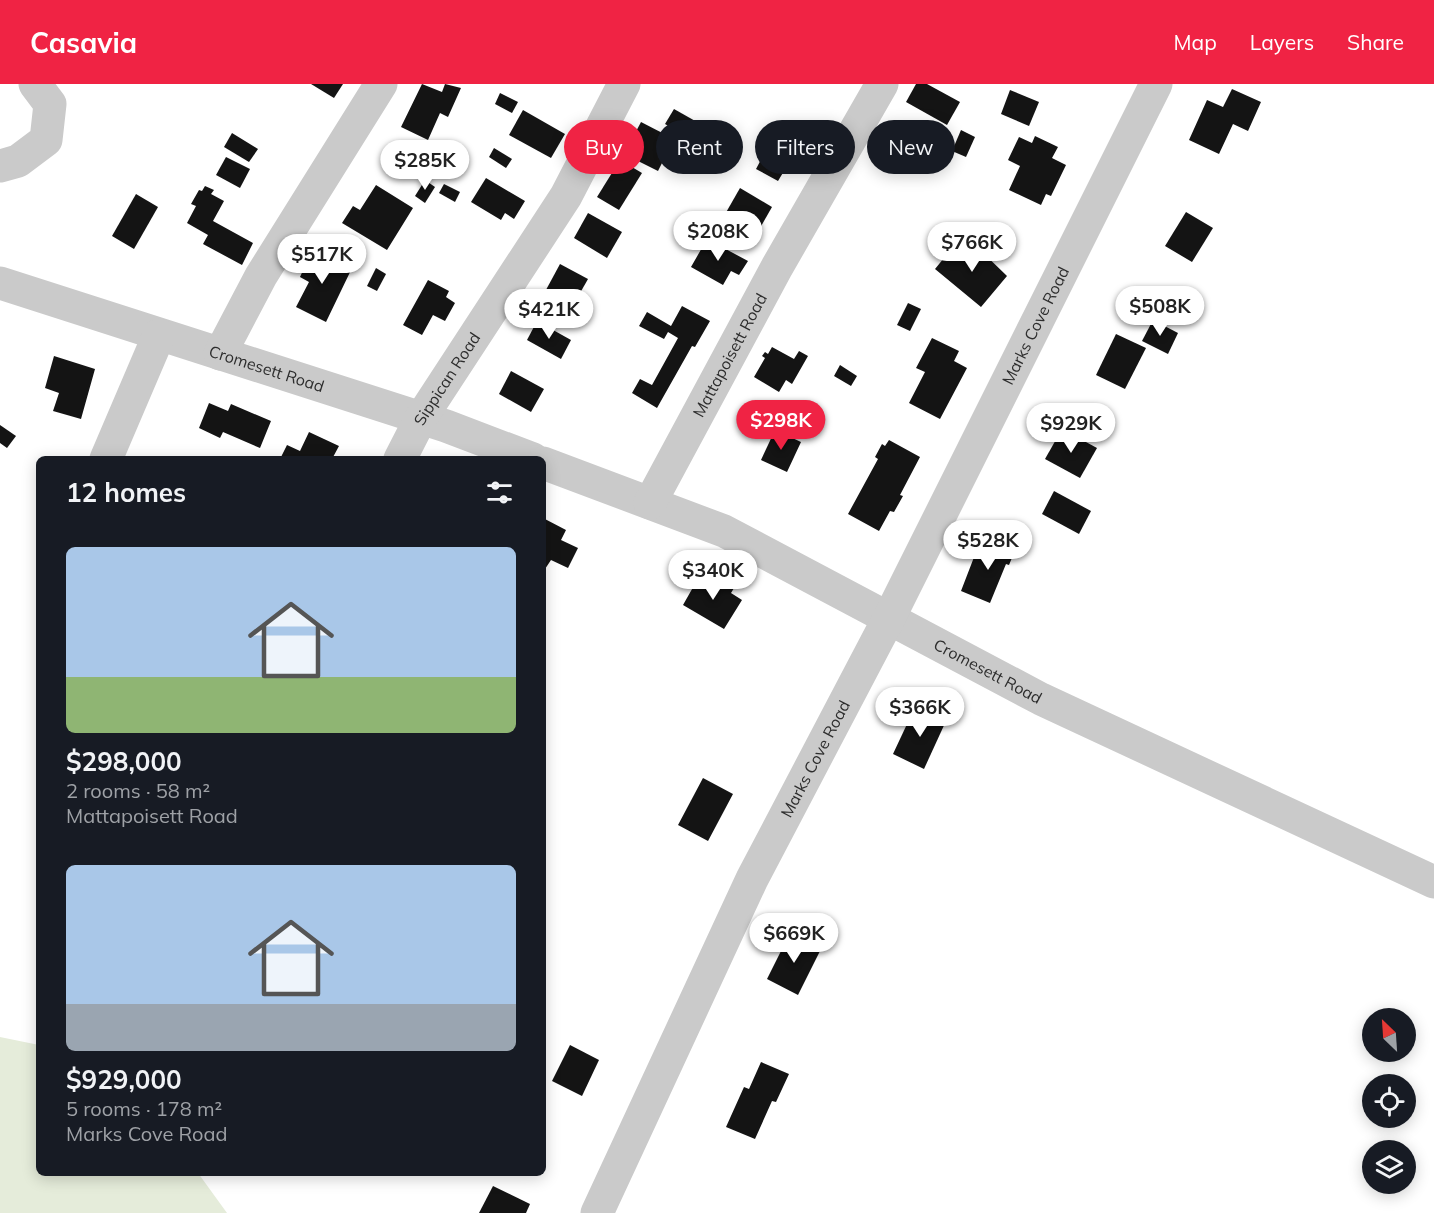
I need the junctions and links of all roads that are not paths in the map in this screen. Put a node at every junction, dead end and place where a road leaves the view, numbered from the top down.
1 (35, 84) edge
2 (381, 84) edge
3 (624, 84) edge
4 (882, 84) edge
5 (1156, 84) edge
6 (0, 166) edge
7 (0, 283) edge
8 (159, 335) junction
9 (220, 354) junction
10 (421, 418) junction
11 (107, 456) edge
12 (402, 456) edge
13 (525, 456) edge
14 (546, 464) edge
15 (650, 503) junction
16 (889, 618) junction
17 (1434, 882) edge
18 (597, 1213) edge

1 - 6 street
2 - 9 street
3 - 10 street, Sippican Road
4 - 15 street, Mattapoisett Road
5 - 16 street, Marks Cove Road
7 - 8 street, Cromesett Road
8 - 9 street, Cromesett Road
8 - 11 street
9 - 10 street, Cromesett Road
10 - 12 street, Sippican Road
10 - 13 street, Cromesett Road
14 - 15 street, Cromesett Road
15 - 16 street, Cromesett Road
16 - 17 street, Cromesett Road
16 - 18 street, Marks Cove Road

